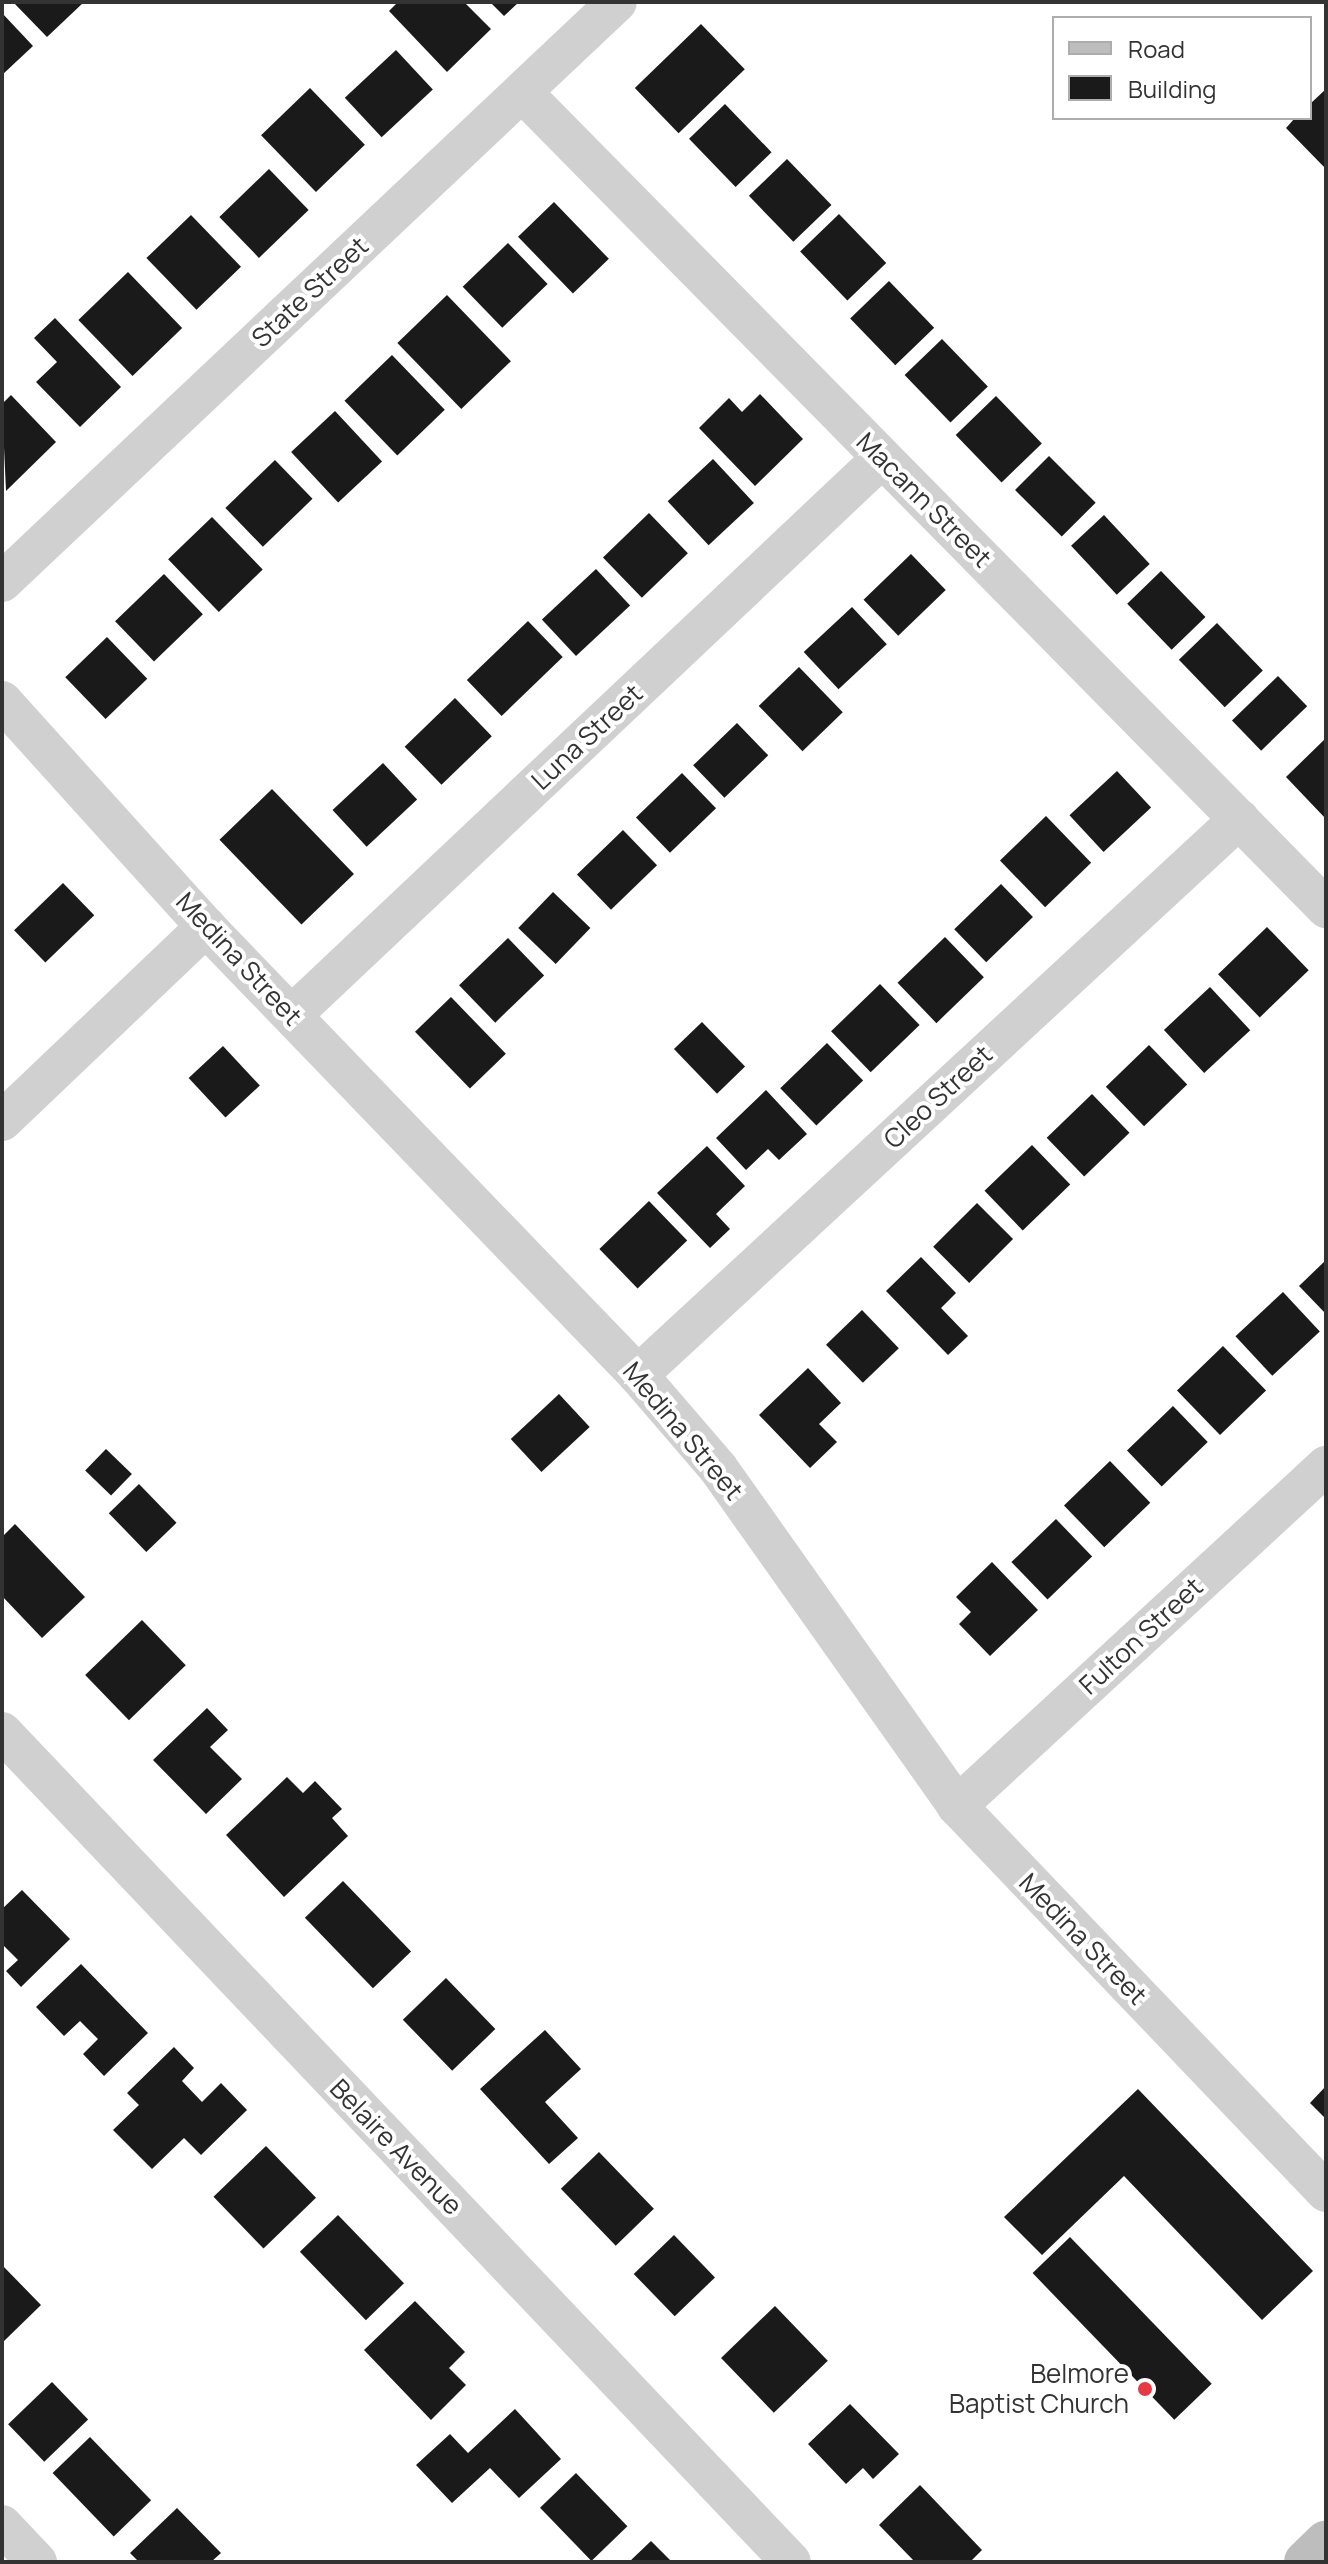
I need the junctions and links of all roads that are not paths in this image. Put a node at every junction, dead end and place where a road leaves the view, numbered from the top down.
1 (617, 2) edge
2 (522, 92) junction
3 (882, 458) junction
4 (2, 582) edge
5 (2, 701) edge
6 (1239, 819) junction
7 (1326, 908) edge
8 (206, 927) junction
9 (292, 1015) junction
10 (2, 1121) edge
11 (638, 1375) junction
12 (1326, 1466) edge
13 (2, 1732) edge
14 (957, 1806) junction
15 (1326, 2192) edge
16 (2, 2525) edge
17 (1326, 2543) edge
18 (37, 2562) edge
19 (791, 2562) edge
20 (1306, 2562) edge

1 - 2 street, State Street
2 - 3 street, Macann Street
2 - 4 street, State Street
3 - 6 street, Macann Street
3 - 9 street, Luna Street
5 - 8 street, Medina Street
6 - 7 street, Macann Street
6 - 11 street, Cleo Street
8 - 9 street, Medina Street
8 - 10 street
9 - 11 street, Medina Street
11 - 14 street, Medina Street
12 - 14 street, Fulton Street
13 - 19 street, Belaire Avenue
14 - 15 street, Medina Street
16 - 18 street
17 - 20 main road

